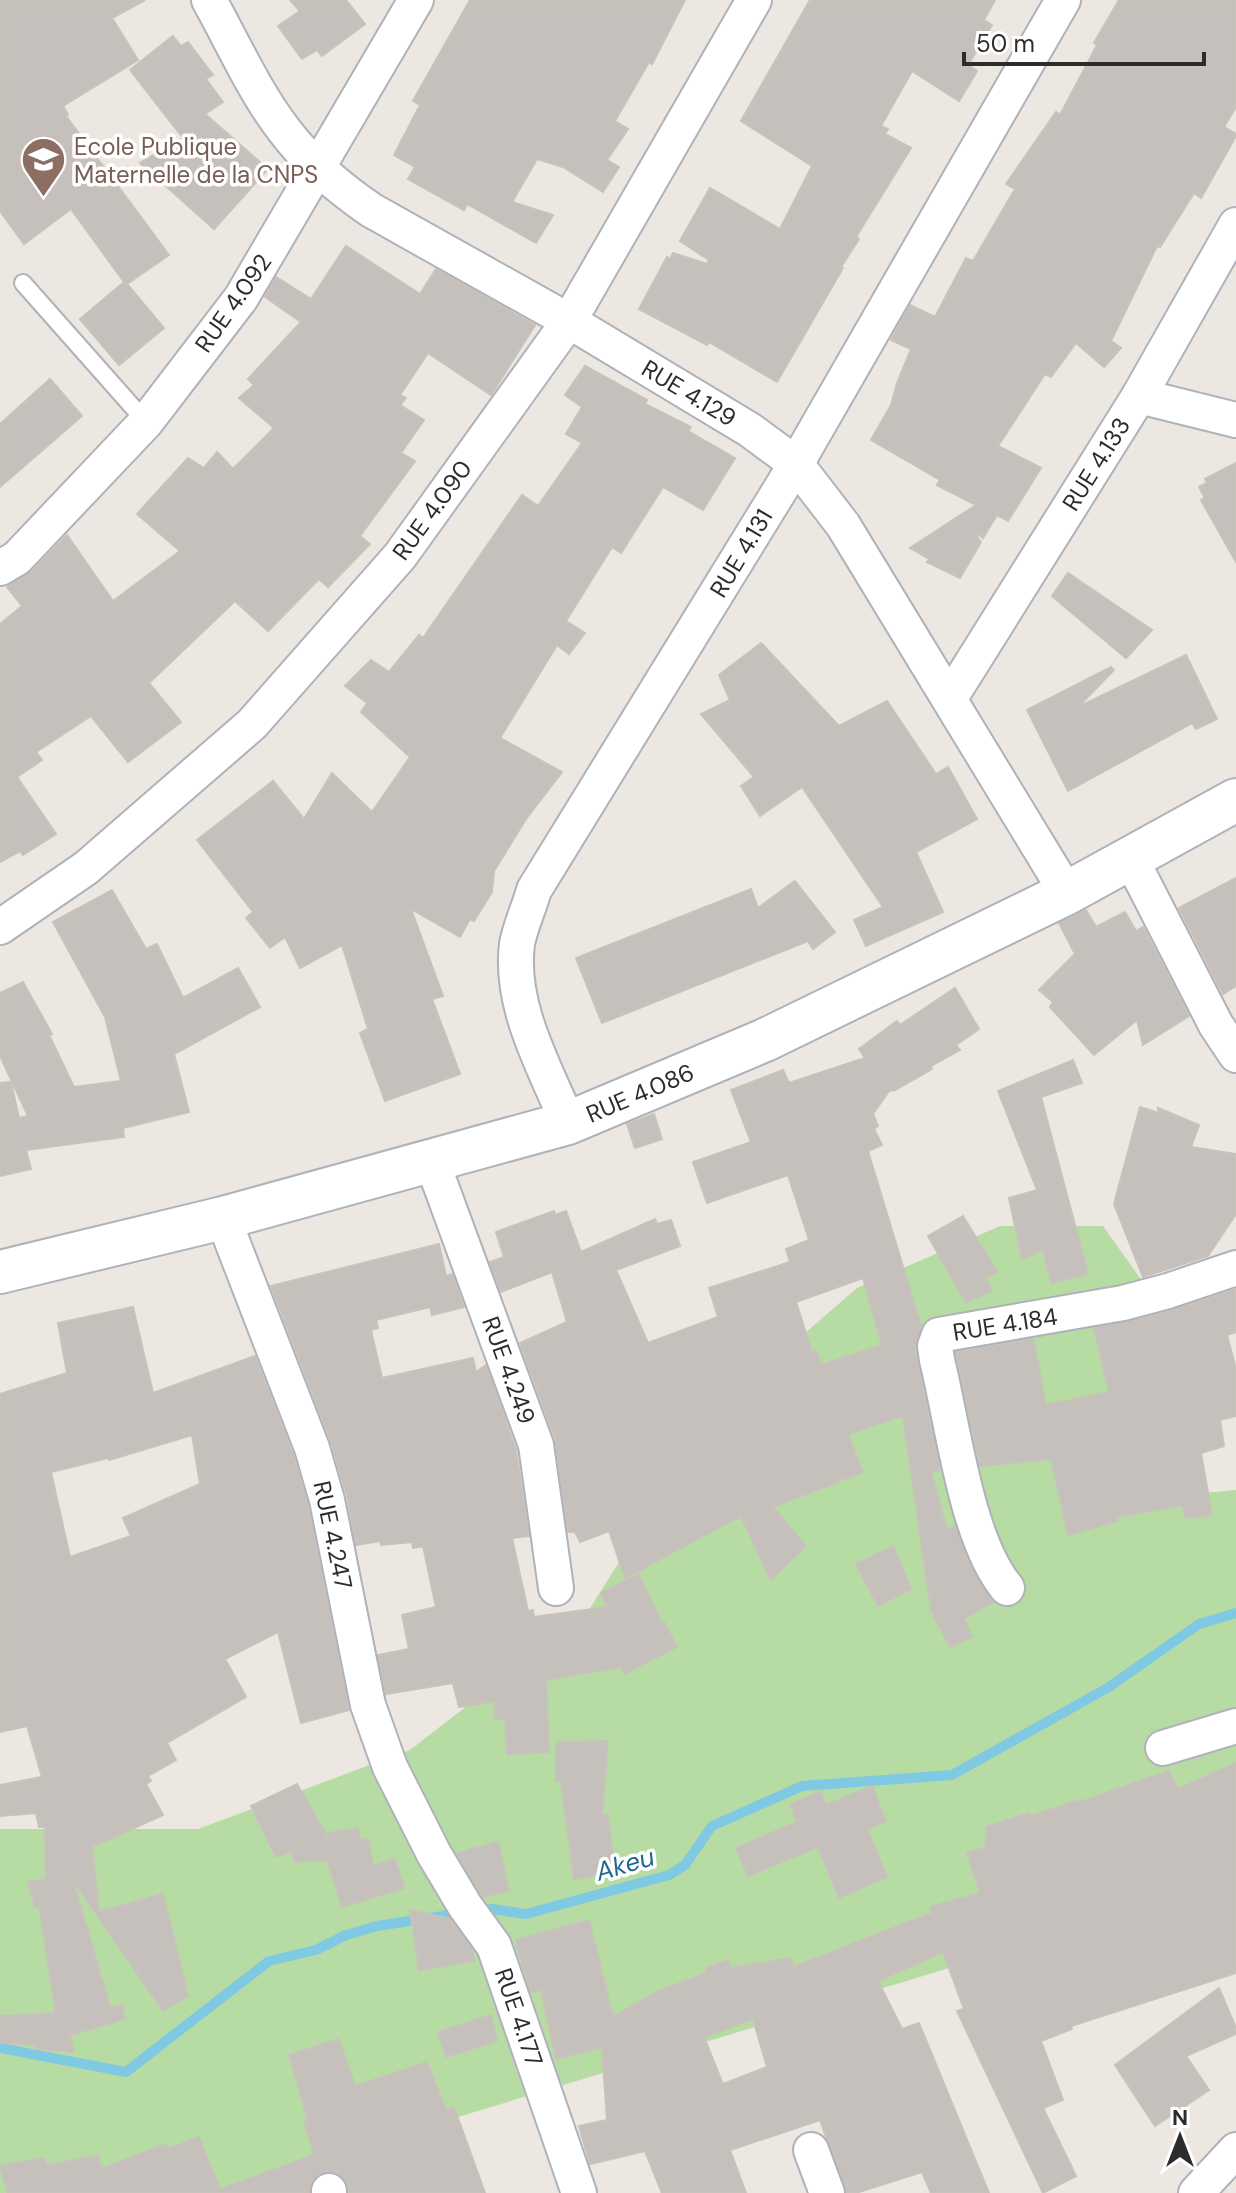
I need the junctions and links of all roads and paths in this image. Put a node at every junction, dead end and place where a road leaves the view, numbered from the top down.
1 (209, 0) edge
2 (416, 0) edge
3 (754, 0) edge
4 (1063, 0) edge
5 (319, 169) junction
6 (1236, 225) edge
7 (23, 283) dead end
8 (569, 321) junction
9 (1139, 396) junction
10 (1236, 420) edge
11 (146, 422) junction
12 (796, 464) junction
13 (0, 568) edge
14 (950, 698) junction
15 (1236, 800) edge
16 (1131, 859) junction
17 (1067, 893) junction
18 (0, 927) edge
19 (1236, 1055) edge
20 (568, 1123) junction
21 (431, 1159) junction
22 (223, 1218) junction
23 (1236, 1268) edge
24 (0, 1272) edge
25 (556, 1588) dead end
26 (1007, 1588) dead end
27 (1236, 1726) edge
28 (1163, 1748) dead end
29 (434, 1854) joint
30 (811, 2150) dead end
31 (1236, 2150) edge
32 (1236, 2185) edge
33 (579, 2193) edge
34 (827, 2193) edge
35 (1196, 2193) edge
36 (1214, 2193) edge

1 - 5 street, RUE 4.129
2 - 5 street, RUE 4.092
3 - 8 street, RUE 4.090
4 - 12 street, RUE 4.131
5 - 8 street, RUE 4.129
5 - 11 street, RUE 4.092
6 - 9 street, RUE 4.133
7 - 11 lane
8 - 12 street, RUE 4.129
8 - 18 street, RUE 4.090
9 - 10 street
9 - 14 street, RUE 4.133
11 - 13 street, RUE 4.092
12 - 14 street, RUE 4.129
12 - 20 street, RUE 4.131
14 - 17 street, RUE 4.129
15 - 16 street, RUE 4.086
16 - 17 street, RUE 4.086
16 - 19 street
17 - 20 street, RUE 4.086
20 - 21 street, RUE 4.086
21 - 22 street, RUE 4.086
21 - 25 street, RUE 4.249
22 - 24 street, RUE 4.086
22 - 29 street, RUE 4.247
23 - 26 street, RUE 4.184
27 - 28 street
29 - 33 street, RUE 4.177
30 - 34 street
31 - 35 street
32 - 36 street

